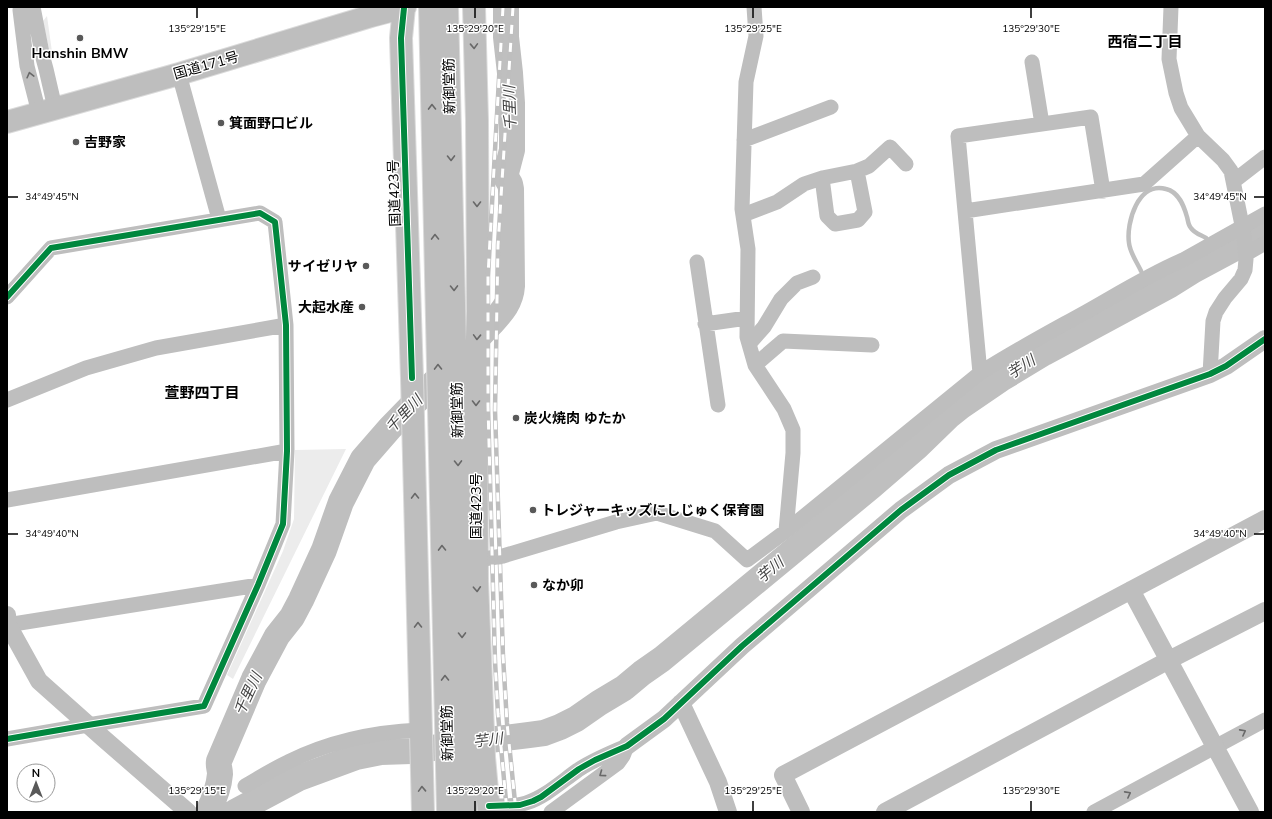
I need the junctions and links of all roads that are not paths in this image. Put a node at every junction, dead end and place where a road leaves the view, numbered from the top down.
1 (404, 7) edge
2 (430, 7) edge
3 (447, 7) edge
4 (474, 7) edge
5 (754, 7) edge
6 (1171, 7) edge
7 (24, 8) edge
8 (1032, 62) dead end
9 (179, 74) junction
10 (831, 107) dead end
11 (47, 111) junction
12 (7, 122) edge
13 (1042, 124) junction
14 (1198, 136) junction
15 (744, 140) junction
16 (1265, 157) edge
17 (906, 164) dead end
18 (857, 171) junction
19 (822, 178) junction
20 (1234, 181) junction
21 (1103, 191) junction
22 (966, 211) junction
23 (1265, 214) edge
24 (743, 215) junction
25 (219, 219) junction
26 (1244, 231) junction
27 (1265, 243) edge
28 (1246, 253) junction
29 (697, 262) dead end
30 (813, 277) dead end
31 (7, 297) edge
32 (747, 318) junction
33 (705, 324) junction
34 (286, 325) junction
35 (1265, 339) edge
36 (749, 344) junction
37 (872, 344) dead end
38 (755, 365) junction
39 (980, 373) junction
40 (1210, 374) junction
41 (7, 400) edge
42 (448, 401) junction
43 (718, 405) dead end
44 (287, 451) junction
45 (7, 500) edge
46 (1265, 519) edge
47 (786, 532) junction
48 (477, 560) junction
49 (258, 585) junction
50 (1131, 590) junction
51 (1265, 611) edge
52 (7, 621) edge
53 (1169, 660) junction
54 (681, 703) junction
55 (1265, 720) edge
56 (88, 724) junction
57 (465, 729) junction
58 (420, 732) junction
59 (7, 739) edge
60 (627, 746) junction
61 (1215, 747) junction
62 (465, 760) junction
63 (245, 786) dead end
64 (178, 809) edge
65 (489, 809) edge
66 (423, 812) edge
67 (448, 812) edge
68 (466, 812) edge
69 (551, 812) edge
70 (728, 812) edge
71 (801, 812) edge
72 (885, 812) edge
73 (1094, 812) edge
74 (1250, 812) edge

1 - 9 highway, 国道171号
58 -> 1 highway, 国道423号
42 -> 2 highway, 新御堂筋
3 -> 42 highway, 新御堂筋
4 -> 48 highway, 国道423号
5 - 15 street
6 - 14 street
7 - 11 street
8 - 13 street
9 - 11 highway, 国道171号
9 - 25 street
10 - 15 street
11 - 12 highway, 国道171号
13 - 21 street
13 - 22 street
14 - 20 street
14 - 21 street
15 - 24 street
16 - 20 street
17 - 18 street
18 - 19 street
18 - 19 street
19 - 24 street
20 - 26 street
21 - 22 street
22 - 39 street
23 - 26 street
24 - 32 street
25 - 31 street
25 - 34 street
26 - 28 street
26 - 39 street
27 - 28 street
28 - 40 street
29 - 33 street
30 - 36 street
32 - 33 street
32 - 36 street
33 - 43 street
34 - 41 street
34 - 44 street
35 - 40 street
36 - 38 street
37 - 38 street
38 - 47 street
39 - 47 street
40 - 54 street
42 - 57 highway, 新御堂筋
44 - 45 street
44 - 49 street
46 - 50 street
47 - 48 street
48 -> 57 highway, 国道423号
49 - 52 street
49 - 56 street
50 - 53 street
50 - 71 street
51 - 53 street
52 - 56 street
53 - 61 street
53 - 72 street
54 - 60 street
54 - 70 street
61 -> 55 street
56 - 59 street
56 - 64 street
57 - 62 highway, 新御堂筋
57 - 62 highway, 国道423号
58 - 63 street
66 -> 58 highway, 国道423号
60 - 65 street
60 -> 69 street
73 -> 61 street
61 - 74 street
62 - 65 highway, 国道423号
62 - 67 highway, 新御堂筋
62 - 68 highway, 新御堂筋

